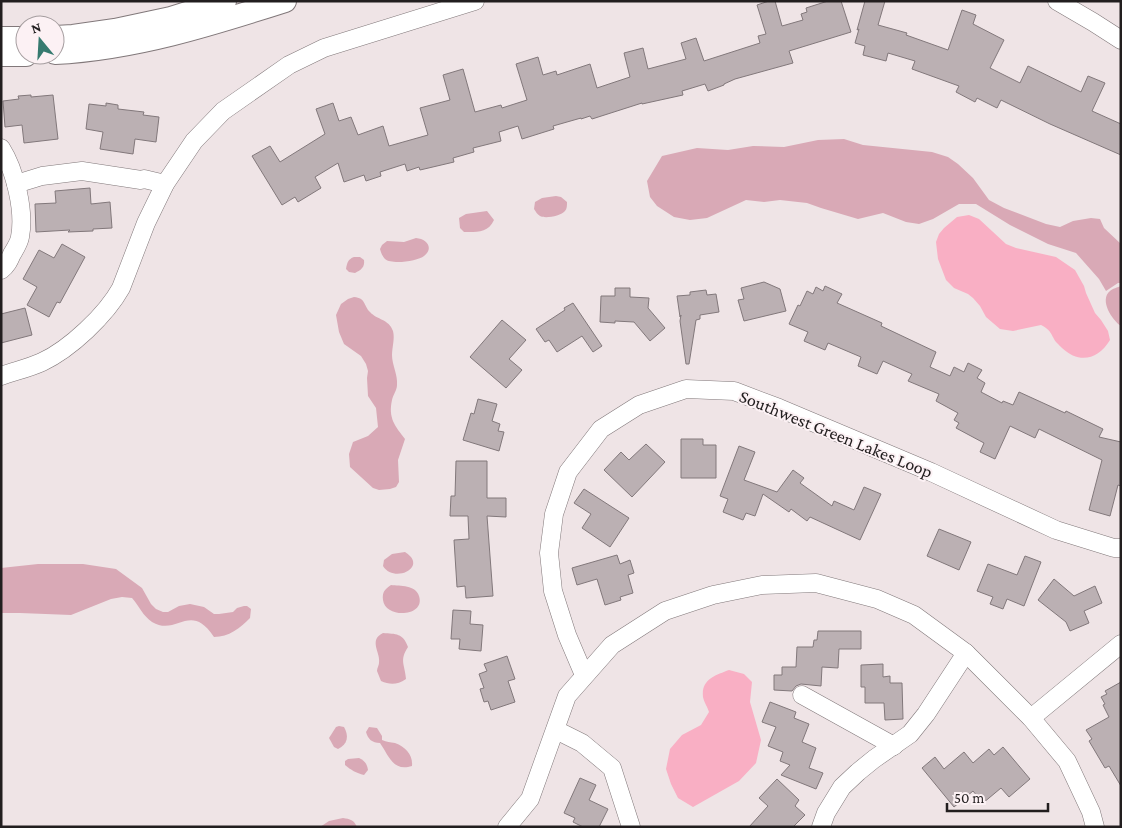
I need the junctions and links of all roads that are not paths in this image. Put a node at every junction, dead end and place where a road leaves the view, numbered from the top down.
1 (225, 1) edge
2 (284, 1) edge
3 (475, 1) edge
4 (1057, 1) edge
5 (65, 36) edge
6 (1, 38) edge
7 (15, 38) edge
8 (1121, 40) edge
9 (65, 52) edge
10 (1, 55) edge
11 (15, 55) edge
12 (1, 148) edge
13 (16, 184) junction
14 (165, 184) junction
15 (1, 270) edge
16 (1, 376) edge
17 (1121, 548) edge
18 (1121, 644) edge
19 (966, 653) junction
20 (584, 675) junction
21 (802, 695) dead end
22 (1031, 718) junction
23 (556, 730) junction
24 (894, 746) junction
25 (506, 827) edge
26 (631, 827) edge
27 (821, 827) edge
28 (1095, 827) edge

1 - 5 main road
2 - 9 main road
3 - 14 street
4 - 8 street
6 - 7 main road
10 - 11 main road
12 - 13 street
13 - 14 street
13 - 15 street
14 - 16 street
17 - 20 street, Southwest Green Lakes Loop
18 - 22 street
19 - 20 street
19 - 22 street
19 - 24 street
20 - 23 street
21 - 24 street
22 - 28 street
23 - 25 street
23 - 26 street
24 - 27 street

